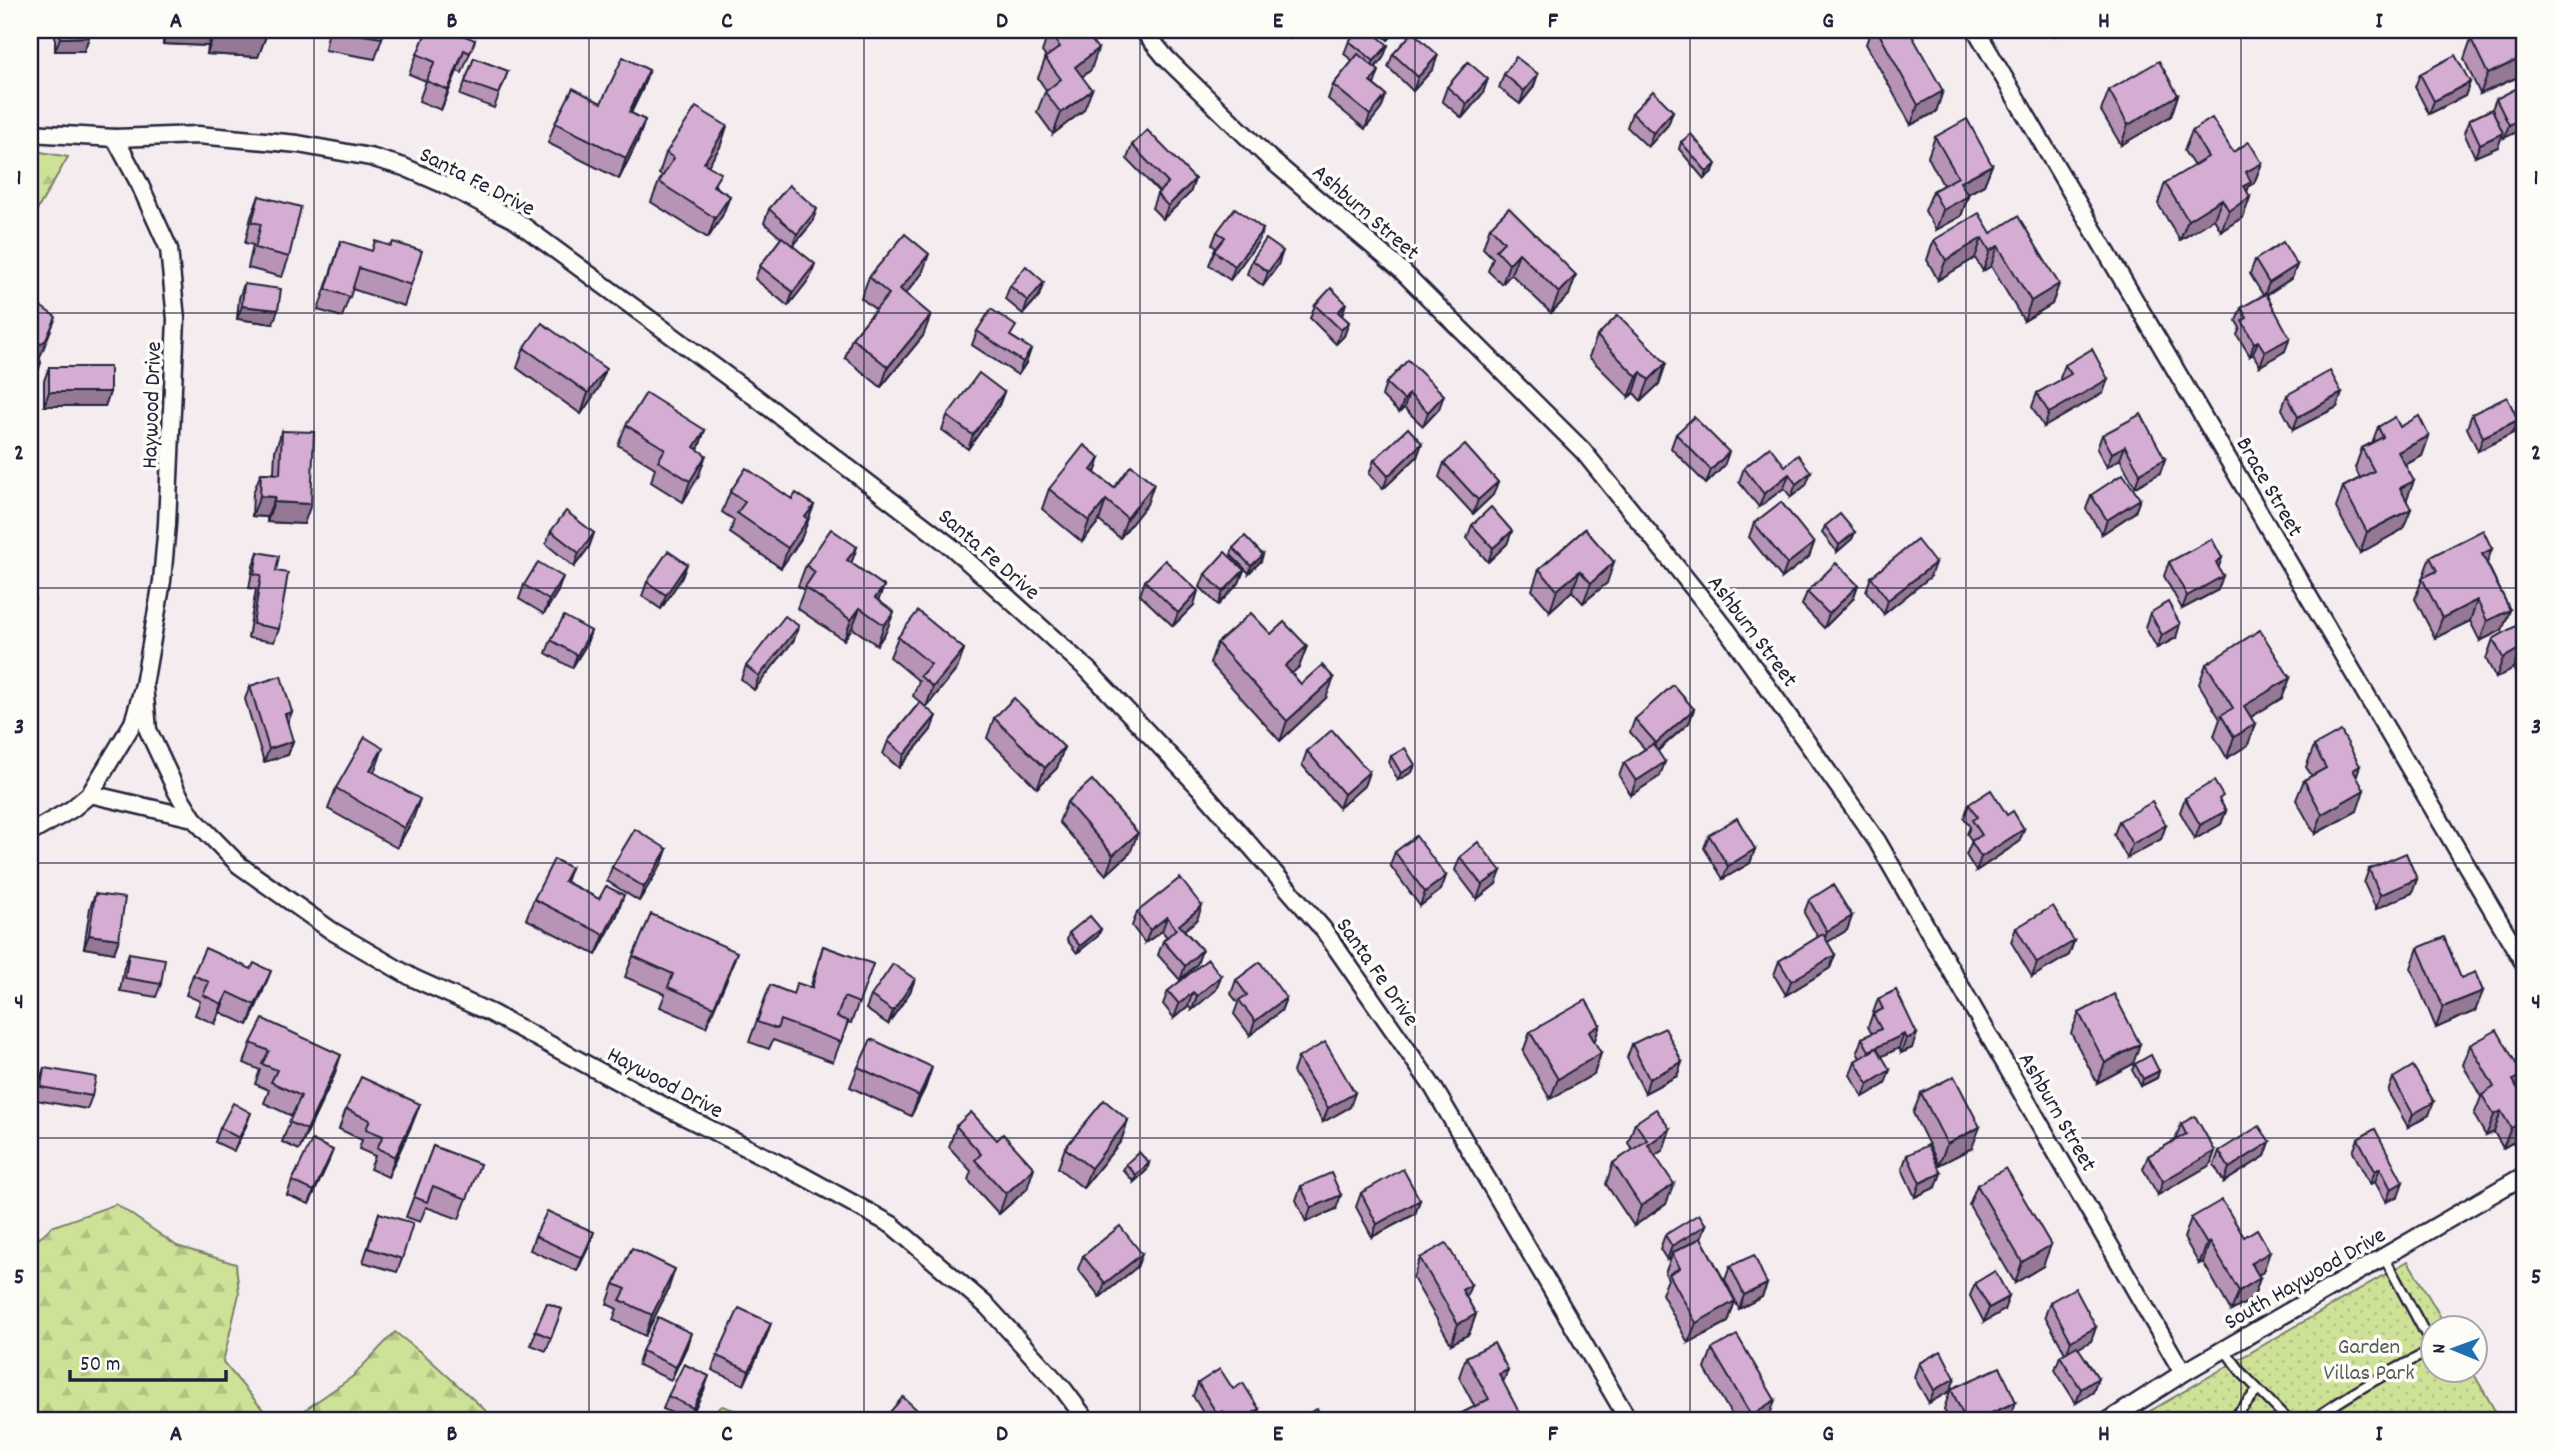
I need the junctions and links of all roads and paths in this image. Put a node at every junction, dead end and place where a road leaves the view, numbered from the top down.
1 (1143, 30) edge
2 (1976, 30) edge
3 (30, 133) edge
4 (115, 138) junction
5 (144, 685) junction
6 (90, 794) junction
7 (193, 818) junction
8 (30, 833) edge
9 (2525, 965) edge
10 (2525, 1175) edge
11 (2384, 1257) junction
12 (2418, 1321) edge
13 (2224, 1349) junction
14 (2418, 1356) edge
15 (2183, 1373) junction
16 (2258, 1391) junction
17 (1087, 1421) edge
18 (1629, 1421) edge
19 (2108, 1421) edge
20 (2231, 1421) edge
21 (2289, 1421) edge
22 (2311, 1421) edge

1 - 15 street, Ashburn Street
2 - 9 street, Brace Street
3 - 4 street, Santa Fe Drive
4 - 5 street, Haywood Drive
4 - 18 street, Santa Fe Drive
5 - 6 street, Haywood Drive
5 - 7 street, Haywood Drive
6 - 7 street
6 - 8 street
7 - 17 street, Haywood Drive
10 - 11 street, South Haywood Drive
11 - 12 lane
11 - 13 street, South Haywood Drive
13 - 15 street, South Haywood Drive
13 - 16 lane
14 - 22 lane
15 - 19 street, South Haywood Drive
16 - 20 lane
16 - 21 lane

